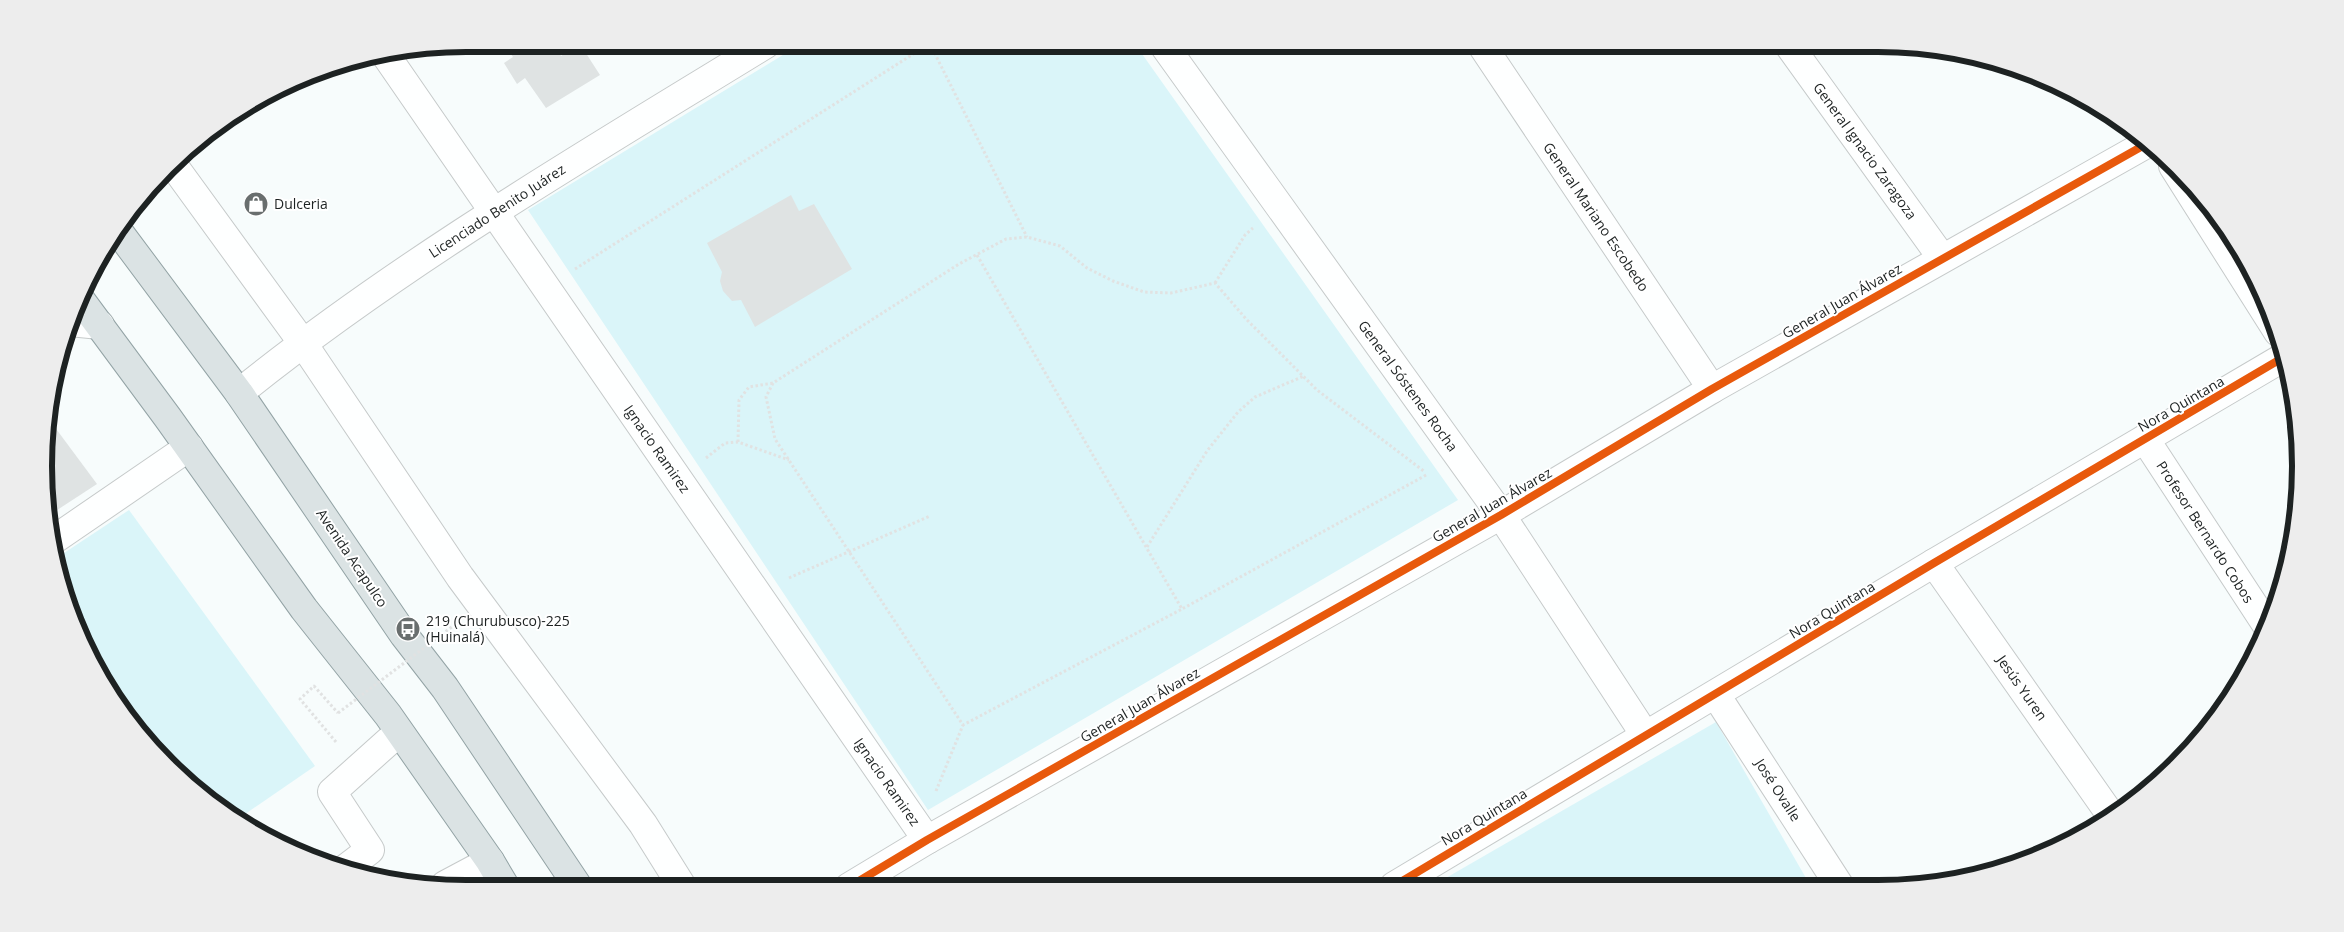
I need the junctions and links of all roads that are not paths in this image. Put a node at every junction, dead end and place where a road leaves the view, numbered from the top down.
1 (753, 52) edge
2 (1169, 52) edge
3 (1485, 52) edge
4 (1794, 52) edge
5 (389, 59) edge
6 (2141, 147) edge
7 (177, 171) edge
8 (2194, 199) edge
9 (493, 212) junction
10 (122, 236) edge
11 (1942, 258) junction
12 (2254, 293) edge
13 (85, 306) edge
14 (78, 323) edge
15 (100, 325) junction
16 (302, 342) junction
17 (2277, 361) edge
18 (1712, 389) junction
19 (239, 393) junction
20 (2145, 439) junction
21 (189, 447) junction
22 (1501, 515) junction
23 (58, 537) edge
24 (1934, 563) junction
25 (2262, 618) edge
26 (1716, 695) junction
27 (400, 732) junction
28 (1645, 735) junction
29 (2107, 810) edge
30 (927, 840) junction
31 (490, 861) junction
32 (353, 863) edge
33 (456, 880) edge
34 (501, 880) edge
35 (575, 880) edge
36 (678, 880) edge
37 (860, 880) edge
38 (1408, 880) edge
39 (1836, 880) edge

1 - 9 street, Licenciado Benito Juárez
2 - 22 street, General Sóstenes Rocha
3 - 18 street, General Mariano Escobedo
4 - 11 street, General Ignacio Zaragoza
5 - 9 street, Ignacio Ramirez
6 - 11 street, General Juan Álvarez
7 - 16 street
8 - 12 street
9 - 16 street, Licenciado Benito Juárez
9 - 30 street, Ignacio Ramirez
10 - 19 main road, Avenida Acapulco
11 - 18 street, General Juan Álvarez
13 - 15 main road
14 - 15 street
15 - 21 main road
16 - 19 street, Licenciado Benito Juárez
16 - 36 street
17 - 20 street, Nora Quintana
18 - 22 street, General Juan Álvarez
19 - 35 main road, Avenida Acapulco
20 - 24 street, Nora Quintana
20 - 25 street, Profesor Bernardo Cobos
21 - 23 street
21 - 27 main road
22 - 28 street, General Sóstenes Rocha
22 - 30 street, General Juan Álvarez
24 - 26 street, Nora Quintana
24 - 29 street, Jesús Yuren
26 - 28 street, Nora Quintana
26 - 39 street, José Ovalle
27 - 31 main road
27 - 32 street
28 - 38 street, Nora Quintana
30 - 37 street, General Juan Álvarez
31 - 33 street
31 - 34 main road

